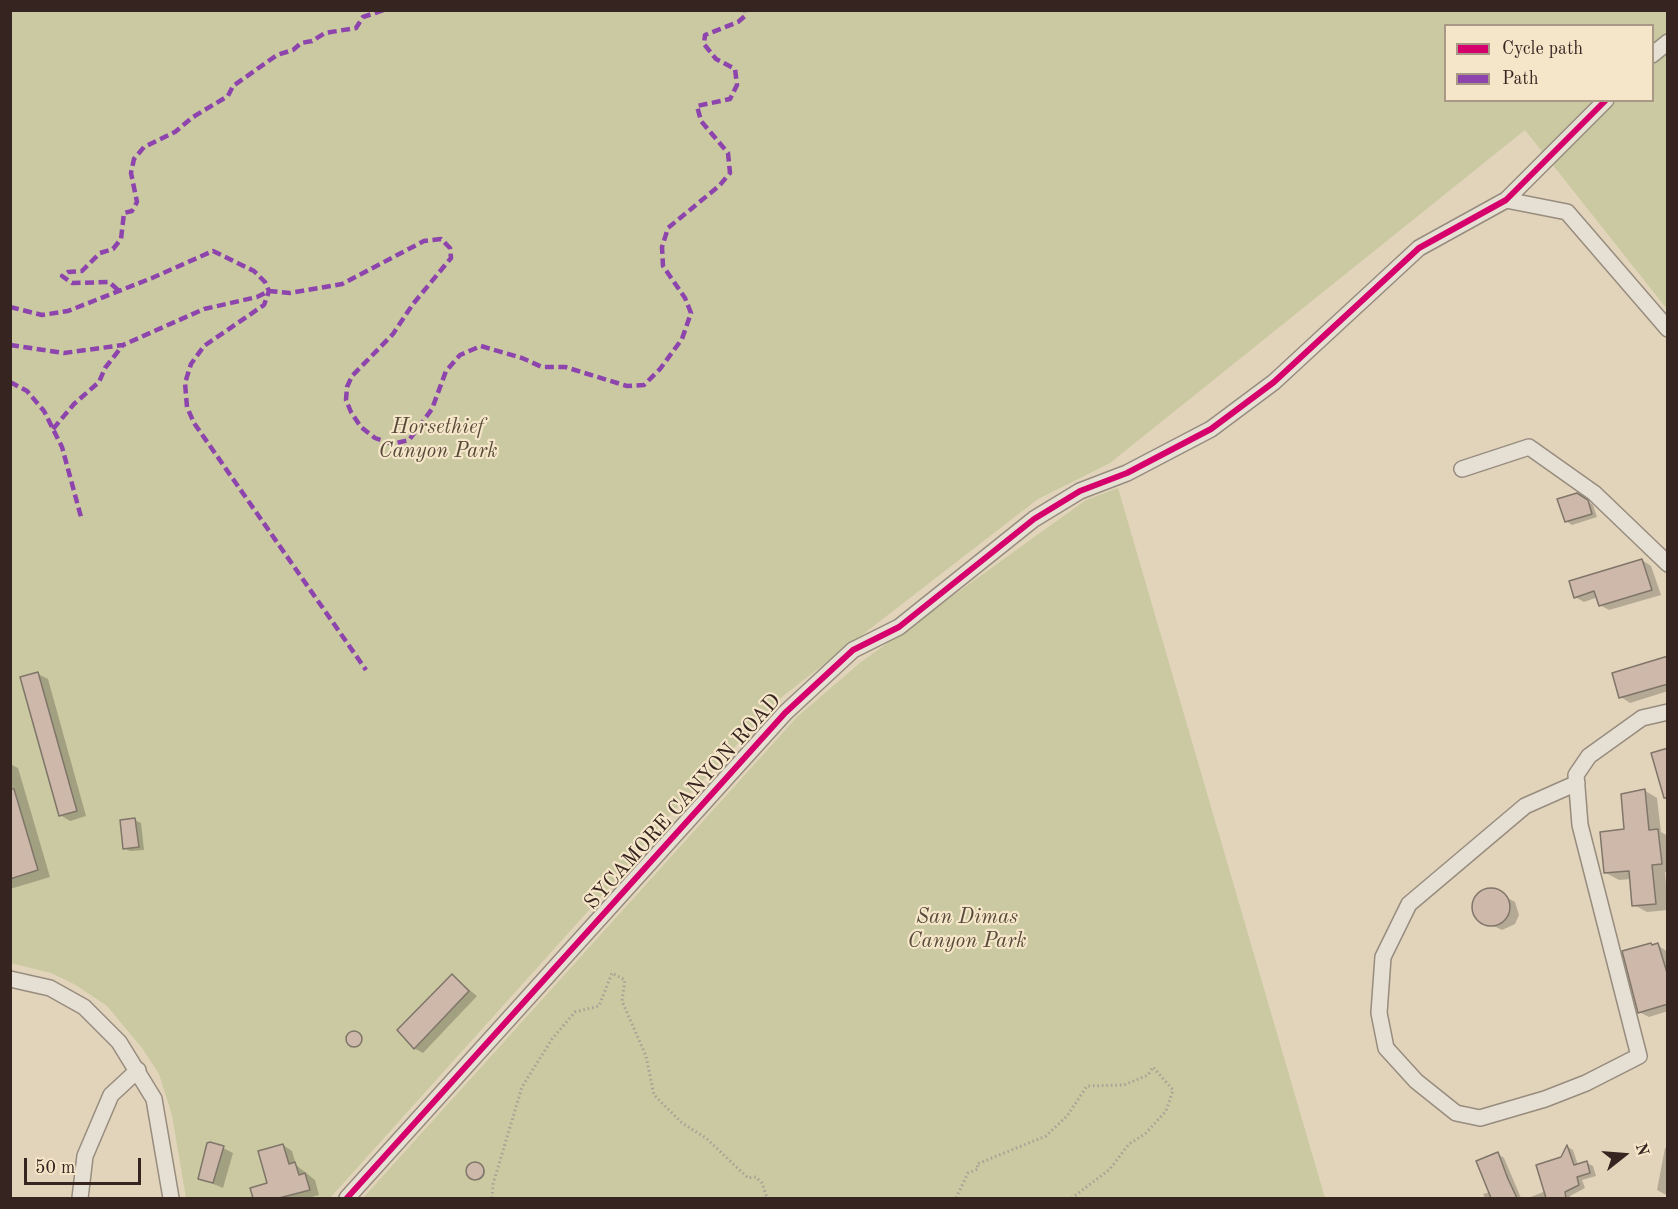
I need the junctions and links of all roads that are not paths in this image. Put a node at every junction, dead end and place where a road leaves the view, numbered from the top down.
1 (1668, 42) edge
2 (1654, 54) edge
3 (1604, 102) edge
4 (1506, 200) junction
5 (1668, 329) edge
6 (1462, 469) dead end
7 (1668, 564) edge
8 (1668, 712) edge
9 (1577, 783) junction
10 (10, 979) edge
11 (138, 1070) junction
12 (80, 1198) edge
13 (171, 1198) edge
14 (347, 1198) edge

1 - 2 street
3 - 4 street, SYCAMORE CANYON ROAD
4 - 5 street
4 - 14 street, SYCAMORE CANYON ROAD
6 - 7 street
8 - 9 street
9 - 9 street
10 - 11 street
11 - 12 street
11 - 13 street

